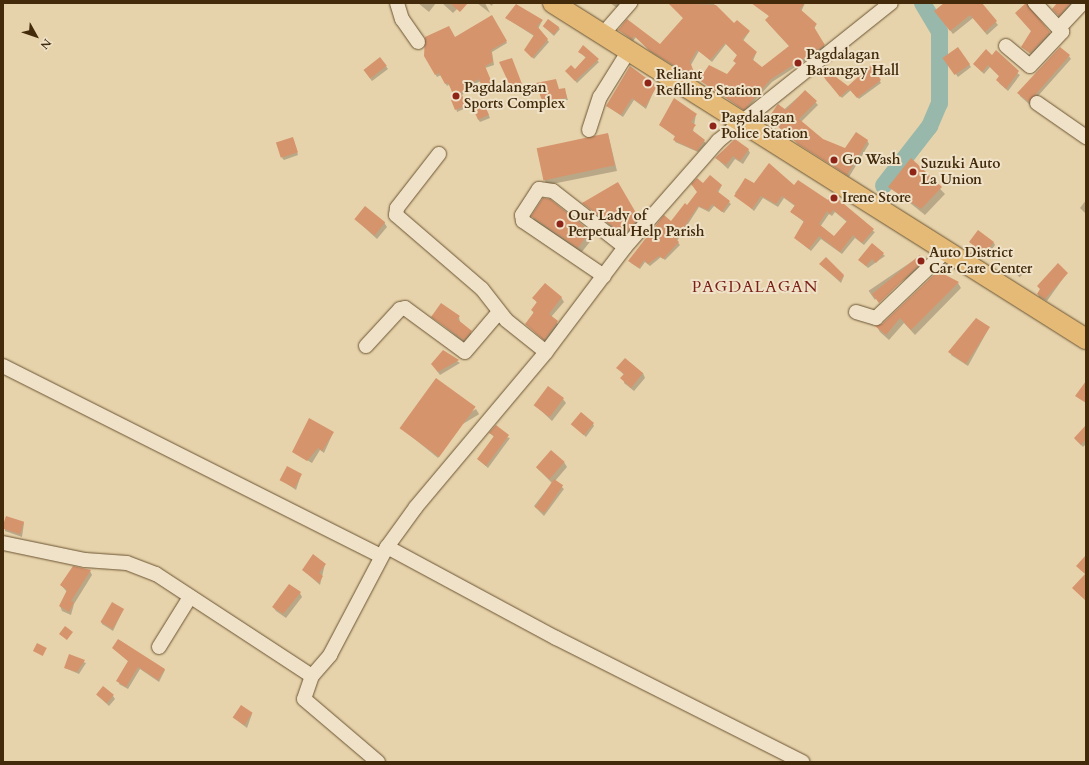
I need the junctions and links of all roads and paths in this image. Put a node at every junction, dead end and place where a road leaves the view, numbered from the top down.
1 (397, 3) edge
2 (553, 3) edge
3 (630, 3) edge
4 (891, 3) edge
5 (1035, 3) edge
6 (1082, 3) edge
7 (1060, 27) junction
8 (602, 35) junction
9 (418, 42) dead end
10 (1006, 46) dead end
11 (628, 52) junction
12 (1037, 103) dead end
13 (739, 122) junction
14 (589, 130) dead end
15 (1086, 137) edge
16 (439, 154) dead end
17 (625, 247) junction
18 (945, 252) junction
19 (604, 276) junction
20 (499, 312) junction
21 (856, 312) dead end
22 (1086, 339) edge
23 (366, 346) dead end
24 (546, 352) junction
25 (3, 366) edge
26 (3, 543) edge
27 (384, 552) junction
28 (190, 597) junction
29 (159, 647) dead end
30 (312, 676) junction
31 (378, 762) edge
32 (803, 762) edge

1 - 9 street
2 - 8 highway
3 - 8 street
4 - 13 street
5 - 7 street
6 - 7 street
7 - 10 street
8 - 11 highway
11 - 13 highway
11 - 14 street
12 - 15 street
13 - 17 street
13 - 18 highway
16 - 20 street
17 - 19 street
17 - 19 street
18 - 21 street
18 - 22 highway
19 - 24 street
20 - 23 street
20 - 24 street
24 - 27 street
25 - 27 street
26 - 28 street
27 - 30 street
27 - 32 street
28 - 29 street
28 - 30 street
30 - 31 street

